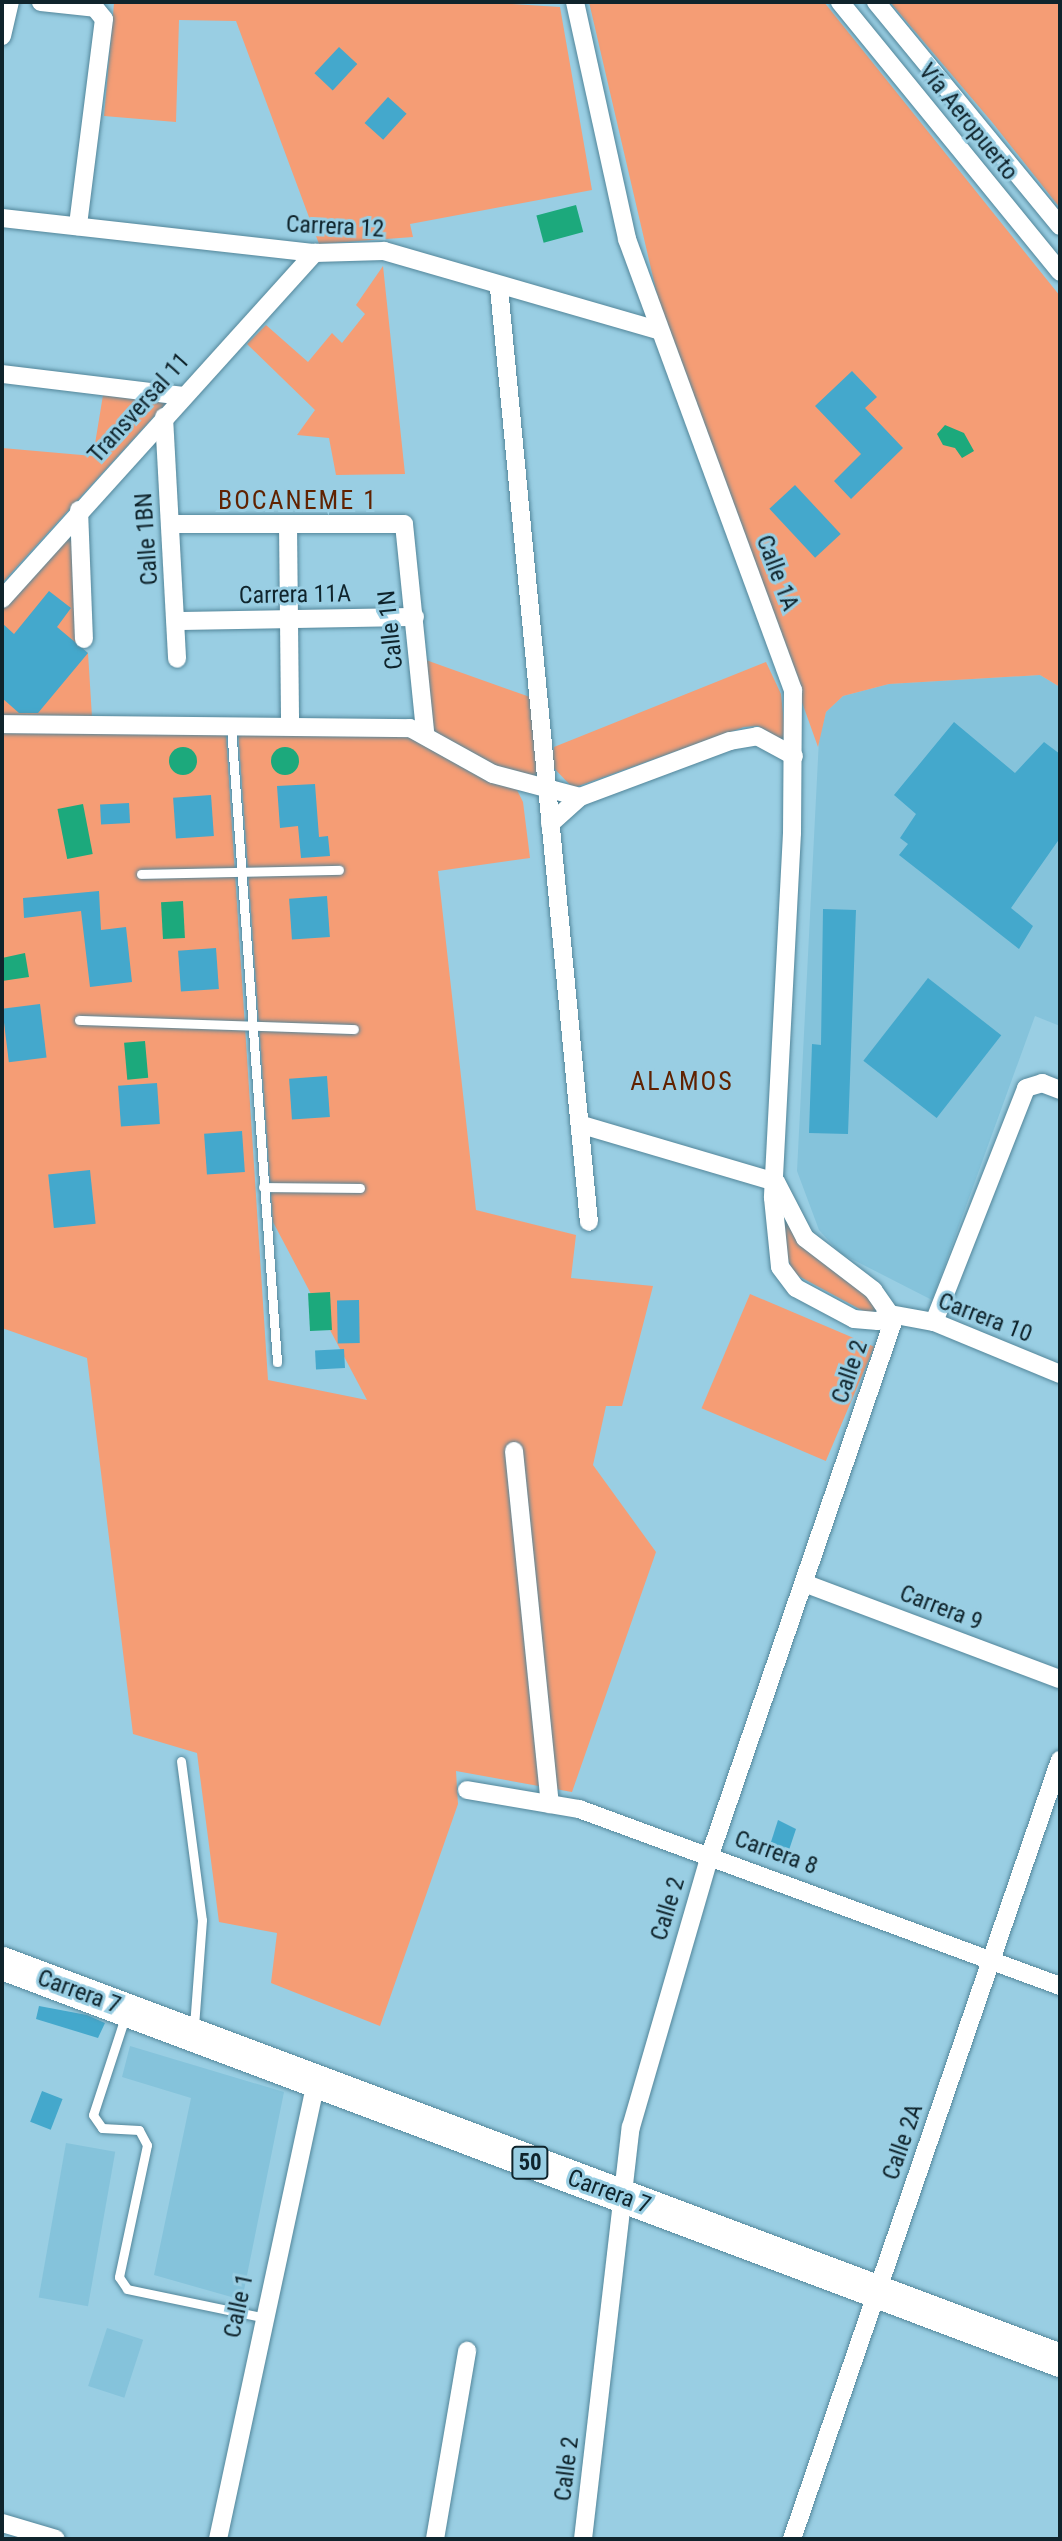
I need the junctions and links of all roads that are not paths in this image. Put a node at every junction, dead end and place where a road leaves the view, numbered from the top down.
1 (10, 2) edge
2 (41, 2) edge
3 (575, 2) edge
4 (840, 2) edge
5 (876, 2) edge
6 (2, 36) edge
7 (2, 218) edge
8 (78, 226) junction
9 (1060, 226) edge
10 (315, 253) junction
11 (1060, 272) edge
12 (499, 288) junction
13 (658, 330) junction
14 (2, 374) edge
15 (183, 396) junction
16 (163, 417) junction
17 (79, 510) junction
18 (170, 524) junction
19 (288, 524) junction
20 (2, 599) edge
21 (415, 617) junction
22 (288, 620) junction
23 (176, 621) junction
24 (83, 639) dead end
25 (177, 659) dead end
26 (2, 724) edge
27 (231, 724) junction
28 (290, 725) junction
29 (425, 732) junction
30 (794, 755) junction
31 (547, 791) junction
32 (580, 797) junction
33 (550, 824) junction
34 (339, 870) dead end
35 (241, 872) junction
36 (141, 874) dead end
37 (79, 1020) dead end
38 (252, 1026) junction
39 (354, 1029) dead end
40 (1060, 1090) edge
41 (582, 1125) junction
42 (776, 1182) junction
43 (263, 1187) junction
44 (360, 1188) dead end
45 (589, 1222) dead end
46 (893, 1315) junction
47 (934, 1322) junction
48 (277, 1362) dead end
49 (1060, 1374) edge
50 (514, 1451) dead end
51 (804, 1583) junction
52 (1060, 1679) edge
53 (1060, 1760) edge
54 (181, 1761) dead end
55 (467, 1790) dead end
56 (550, 1804) junction
57 (710, 1855) junction
58 (991, 1959) junction
59 (2, 1963) edge
60 (1060, 1986) edge
61 (127, 2010) junction
62 (194, 2034) junction
63 (315, 2084) junction
64 (620, 2196) junction
65 (877, 2292) junction
66 (261, 2317) junction
67 (467, 2351) dead end
68 (1060, 2360) edge
69 (2, 2523) edge
70 (45, 2538) edge
71 (218, 2539) edge
72 (435, 2539) edge
73 (583, 2539) edge
74 (792, 2539) edge

1 - 6 street
2 - 8 street
3 - 13 street, Calle 1A
4 - 11 street, Vía Aeropuerto
5 - 9 street, Vía Aeropuerto
7 - 8 street, Carrera 12
8 - 10 street, Carrera 12
10 - 12 street, Carrera 12
10 - 15 street, Transversal 11
12 - 13 street, Carrera 12
12 - 31 street
13 - 30 street, Calle 1A
14 - 15 street
15 - 16 street, Transversal 11
16 - 17 street, Transversal 11
16 - 18 street, Calle 1BN
17 - 20 street, Transversal 11
17 - 24 street
18 - 19 street
18 - 23 street, Calle 1BN
19 - 21 street, Calle 1N
19 - 22 street
21 - 22 street, Carrera 11A
21 - 29 street, Calle 1N
22 - 23 street, Carrera 11A
22 - 28 street
23 - 25 street, Calle 1BN
26 - 27 street
27 - 28 street
27 - 35 lane
28 - 29 street
29 - 31 street
30 - 32 street
30 - 42 street, Calle 1A
31 - 32 street
31 - 33 street
32 - 33 street
33 - 41 street
34 - 35 lane
35 - 36 lane
35 - 38 lane
37 - 38 lane
38 - 39 lane
38 - 43 lane
40 - 47 street
41 - 42 street
41 - 45 street
42 - 46 street
42 - 46 street, Carrera 10
43 - 44 lane
43 - 48 lane
46 - 47 street, Carrera 10
46 - 51 street, Calle 2
47 - 49 street, Carrera 10
50 - 56 street
51 - 52 street, Carrera 9
51 - 57 street, Calle 2
53 - 58 street, Calle 2A
54 - 62 lane
55 - 56 street, Carrera 8
56 - 57 street, Carrera 8
57 - 58 street, Carrera 8
57 - 64 street, Calle 2
58 - 60 street, Carrera 8
58 - 65 street, Calle 2A
59 - 61 highway, Carrera 7 / 50
61 - 62 highway, Carrera 7 / 50
61 - 66 lane
62 - 63 highway, Carrera 7 / 50
63 - 64 highway, Carrera 7 / 50
63 - 66 street, Calle 1
64 - 65 highway, Carrera 7 / 50
64 - 73 street, Calle 2
65 - 68 highway, Carrera 7 / 50
65 - 74 street, Calle 2A
66 - 71 street, Calle 1
67 - 72 street
69 - 70 street

